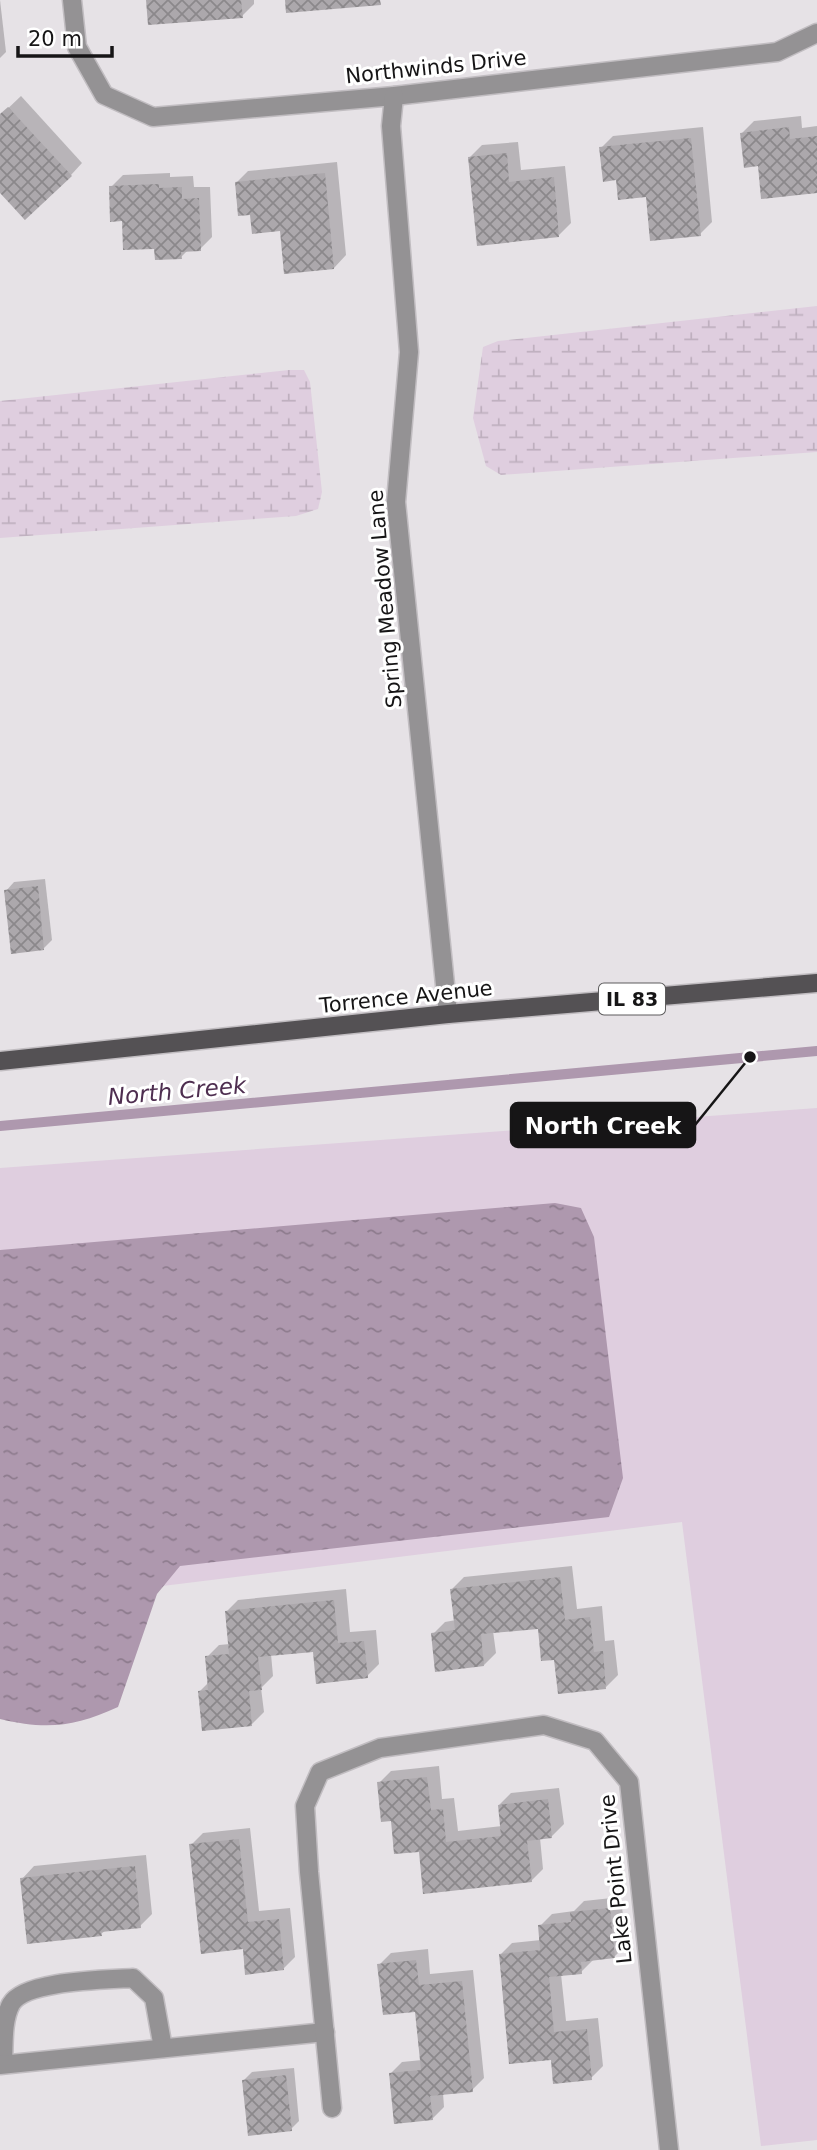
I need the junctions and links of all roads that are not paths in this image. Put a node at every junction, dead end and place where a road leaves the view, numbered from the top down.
1 (72, 0) edge
2 (817, 33) edge
3 (394, 96) junction
4 (817, 983) edge
5 (448, 1014) junction
6 (0, 1061) edge
7 (325, 2032) junction
8 (163, 2048) junction
9 (2, 2064) edge
10 (332, 2108) dead end
11 (668, 2150) edge

1 - 3 street, Northwinds Drive
2 - 3 street, Northwinds Drive
3 - 5 street, Spring Meadow Lane
4 - 5 main road, Torrence Avenue / IL 83
5 - 6 main road, Torrence Avenue / IL 83
7 - 8 street
7 - 10 street, Lake Point Drive
7 - 11 street, Lake Point Drive
8 - 9 street
8 - 9 street

